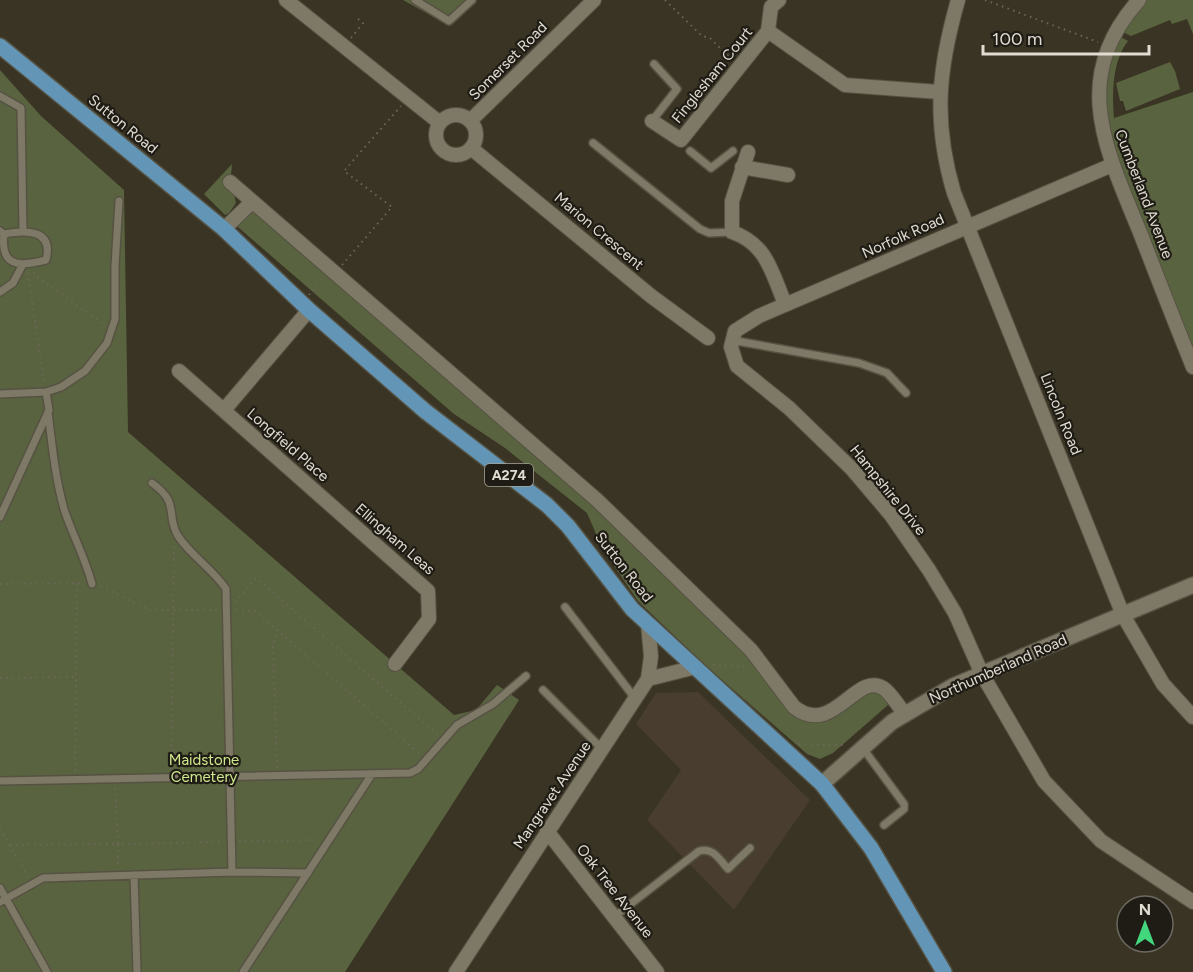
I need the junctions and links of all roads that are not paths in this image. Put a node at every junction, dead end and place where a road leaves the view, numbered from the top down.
1 (286, 0) edge
2 (415, 0) edge
3 (472, 0) edge
4 (594, 0) edge
5 (779, 0) edge
6 (958, 0) edge
7 (1138, 0) edge
8 (768, 32) junction
9 (0, 46) edge
10 (654, 64) dead end
11 (939, 92) junction
12 (0, 96) edge
13 (470, 121) junction
14 (652, 121) joint
15 (440, 123) junction
16 (593, 143) dead end
17 (686, 145) junction
18 (471, 148) junction
19 (733, 151) dead end
20 (748, 152) dead end
21 (1112, 165) junction
22 (742, 167) junction
23 (788, 175) dead end
24 (230, 182) dead end
25 (119, 201) dead end
26 (252, 202) junction
27 (968, 225) junction
28 (224, 229) junction
29 (2, 232) edge
30 (23, 232) junction
31 (732, 232) junction
32 (27, 264) junction
33 (0, 292) edge
34 (785, 304) junction
35 (306, 307) junction
36 (708, 338) dead end
37 (731, 340) junction
38 (1193, 367) edge
39 (179, 371) dead end
40 (46, 392) junction
41 (1, 393) edge
42 (906, 393) dead end
43 (224, 410) junction
44 (48, 412) junction
45 (152, 483) dead end
46 (330, 504) joint
47 (0, 517) edge
48 (92, 584) dead end
49 (1193, 585) edge
50 (565, 607) dead end
51 (1122, 615) junction
52 (648, 624) junction
53 (395, 664) dead end
54 (696, 667) junction
55 (982, 674) junction
56 (526, 676) dead end
57 (648, 679) junction
58 (543, 690) dead end
59 (634, 697) junction
60 (904, 714) junction
61 (1193, 717) edge
62 (862, 747) junction
63 (603, 750) junction
64 (372, 774) junction
65 (231, 777) junction
66 (0, 781) edge
67 (822, 784) junction
68 (884, 825) dead end
69 (547, 831) junction
70 (750, 848) dead end
71 (232, 872) junction
72 (308, 873) junction
73 (134, 875) junction
74 (0, 888) edge
75 (3, 900) edge
76 (1193, 902) edge
77 (615, 916) junction
78 (938, 968) edge
79 (47, 972) edge
80 (137, 972) edge
81 (243, 972) edge
82 (456, 972) edge
83 (657, 972) edge

1 - 15 street
2 - 3 lane
4 - 13 street, Somerset Road
5 - 8 street, Finglesham Court
6 - 11 street, Lincoln Road
7 - 21 street, Cumberland Avenue
8 - 11 street, Finglesham Court
8 - 17 street, Finglesham Court
9 - 28 main road, Sutton Road / A274
10 - 14 lane
11 - 27 street, Lincoln Road
12 - 30 lane
13 - 15 street
13 - 18 street
14 - 17 street, Finglesham Court
15 - 18 street
16 - 31 lane
17 - 19 lane
18 - 36 street, Marion Crescent
20 - 22 street
21 - 27 street, Norfolk Road
21 - 38 street, Cumberland Avenue
22 - 23 street
22 - 31 street
24 - 26 street, Sutton Road
25 - 40 lane
26 - 28 street
26 - 60 street, Sutton Road
27 - 34 street, Norfolk Road
27 - 51 street, Lincoln Road
28 - 35 main road, Sutton Road / A274
29 - 30 lane
29 - 32 lane
30 - 32 lane
31 - 34 street
32 - 33 lane
34 - 37 street, Norfolk Road
35 - 43 street, Longfield Place
35 - 52 main road, Sutton Road / A274
37 - 42 lane
37 - 55 street, Hampshire Drive
39 - 43 street, Longfield Place
40 - 41 lane
40 - 44 lane
43 - 46 street, Longfield Place
44 - 47 lane
44 - 48 lane
45 - 65 lane
46 - 53 street, Ellingham Leas
49 - 51 street, Northumberland Road
50 - 59 lane
51 - 55 street, Northumberland Road
51 - 61 street, Lincoln Road
52 - 54 main road, Sutton Road / A274
52 - 57 street
54 - 57 street
54 - 67 main road, Sutton Road / A274
55 - 60 street, Northumberland Road
55 - 76 street, Hampshire Drive
56 - 64 lane
57 - 59 street, Mangravet Avenue
58 - 63 lane
59 - 63 street, Mangravet Avenue
60 - 62 street, Northumberland Road
62 - 67 street, Northumberland Road
62 - 68 lane
63 - 69 street, Mangravet Avenue
64 - 65 lane
64 - 72 lane
65 - 66 lane
65 - 71 lane
67 - 78 main road, Sutton Road / A274
69 - 77 street, Oak Tree Avenue
69 - 82 street, Mangravet Avenue
70 - 77 lane
71 - 72 lane
71 - 73 lane
72 - 81 lane
73 - 75 lane
73 - 80 lane
74 - 75 lane
75 - 79 lane
77 - 83 street, Oak Tree Avenue

